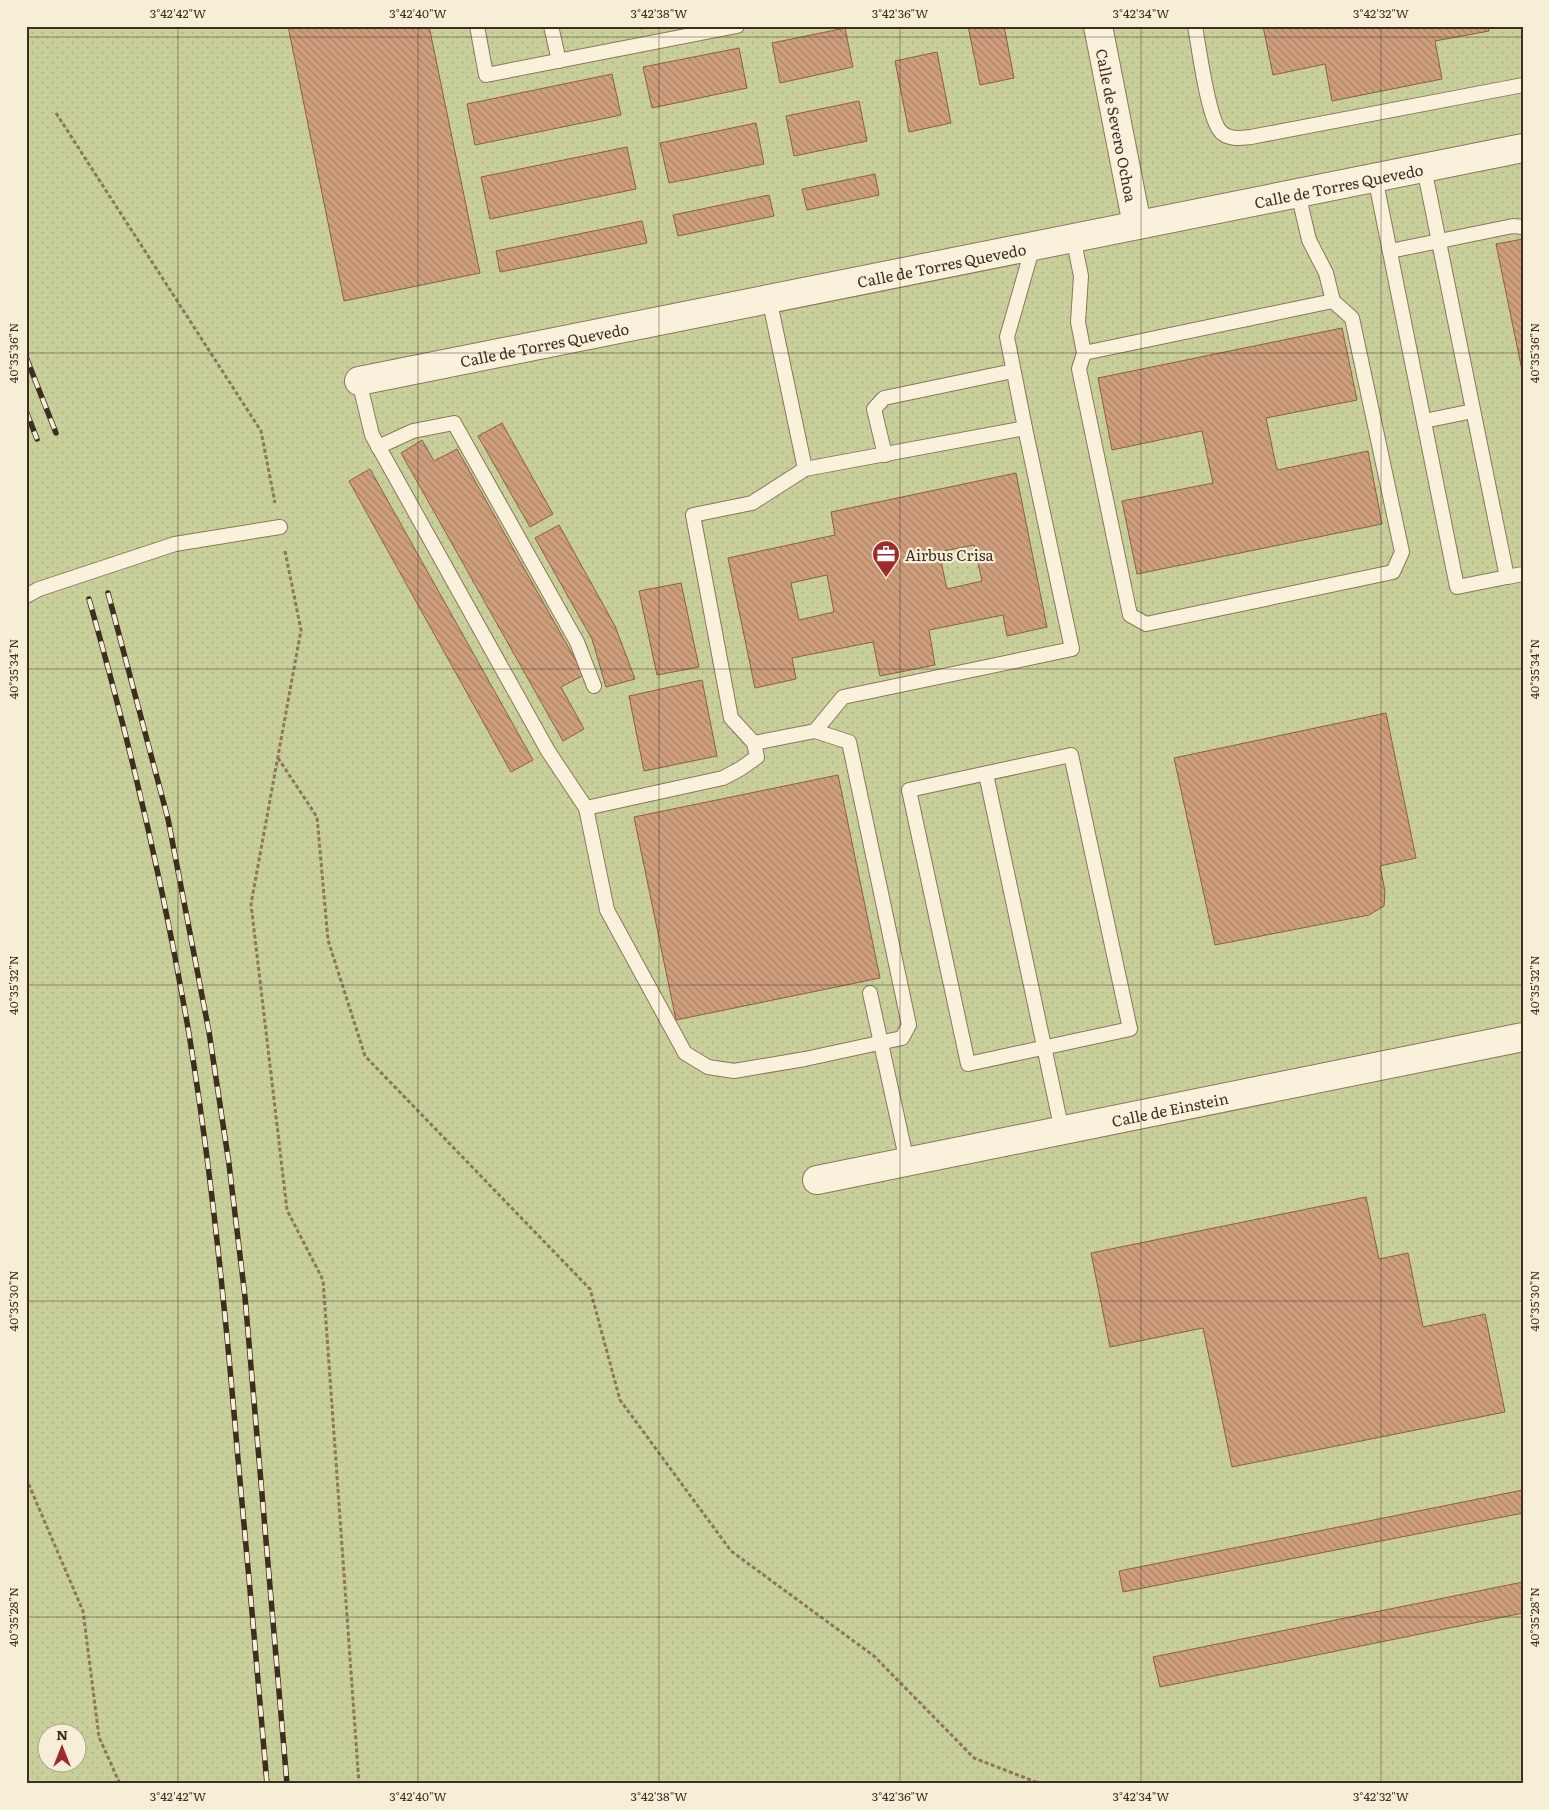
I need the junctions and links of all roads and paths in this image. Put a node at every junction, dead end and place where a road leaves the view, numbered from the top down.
1 (477, 26) edge
2 (551, 26) edge
3 (737, 26) edge
4 (1098, 26) edge
5 (1194, 26) edge
6 (559, 61) junction
7 (1523, 85) edge
8 (56, 113) dead end
9 (1523, 148) edge
10 (1424, 168) junction
11 (1375, 177) junction
12 (1298, 192) junction
13 (1137, 225) junction
14 (1523, 227) edge
15 (1073, 238) junction
16 (1439, 240) junction
17 (1033, 246) junction
18 (1390, 250) junction
19 (770, 298) junction
20 (1333, 301) junction
21 (1084, 353) junction
22 (1014, 371) junction
23 (360, 381) joint
24 (1473, 412) junction
25 (1424, 421) junction
26 (1025, 428) junction
27 (378, 447) junction
28 (885, 455) junction
29 (805, 469) junction
30 (280, 527) junction
31 (1523, 574) edge
32 (1507, 577) junction
33 (26, 596) edge
34 (594, 686) dead end
35 (815, 731) junction
36 (754, 743) junction
37 (278, 758) junction
38 (986, 774) junction
39 (586, 808) junction
40 (870, 993) dead end
41 (1523, 1037) edge
42 (881, 1043) junction
43 (1044, 1048) junction
44 (1062, 1131) junction
45 (907, 1162) junction
46 (817, 1180) dead end
47 (26, 1478) edge
48 (120, 1784) edge
49 (358, 1784) edge
50 (1041, 1784) edge

1 - 6 lane
2 - 6 lane
3 - 6 lane
4 - 13 street, Calle de Severo Ochoa
5 - 7 lane
8 - 30 path
9 - 10 street, Calle de Torres Quevedo
10 - 11 street, Calle de Torres Quevedo
10 - 16 lane
11 - 12 street, Calle de Torres Quevedo
11 - 18 lane
12 - 13 street, Calle de Torres Quevedo
12 - 20 lane
13 - 15 street, Calle de Torres Quevedo
14 - 16 lane
15 - 17 street, Calle de Torres Quevedo
15 - 21 lane
16 - 18 lane
16 - 24 lane
17 - 19 street, Calle de Torres Quevedo
17 - 22 lane
18 - 25 lane
19 - 23 street, Calle de Torres Quevedo
19 - 29 lane
20 - 21 lane
20 - 21 lane
22 - 26 lane
22 - 28 lane
23 - 27 lane
24 - 25 lane
24 - 32 lane
25 - 32 lane
26 - 28 lane
26 - 35 lane
27 - 34 lane
27 - 39 lane
28 - 29 lane
29 - 36 lane
30 - 33 lane, bridge
30 - 37 path
31 - 32 lane
35 - 36 lane
35 - 42 lane
36 - 39 lane
37 - 49 path
37 - 50 path
38 - 43 lane
38 - 43 lane
38 - 43 lane
39 - 42 lane
40 - 42 lane
41 - 44 street, Calle de Einstein
42 - 45 lane
43 - 44 lane
44 - 45 street, Calle de Einstein
45 - 46 street, Calle de Einstein
47 - 48 path

